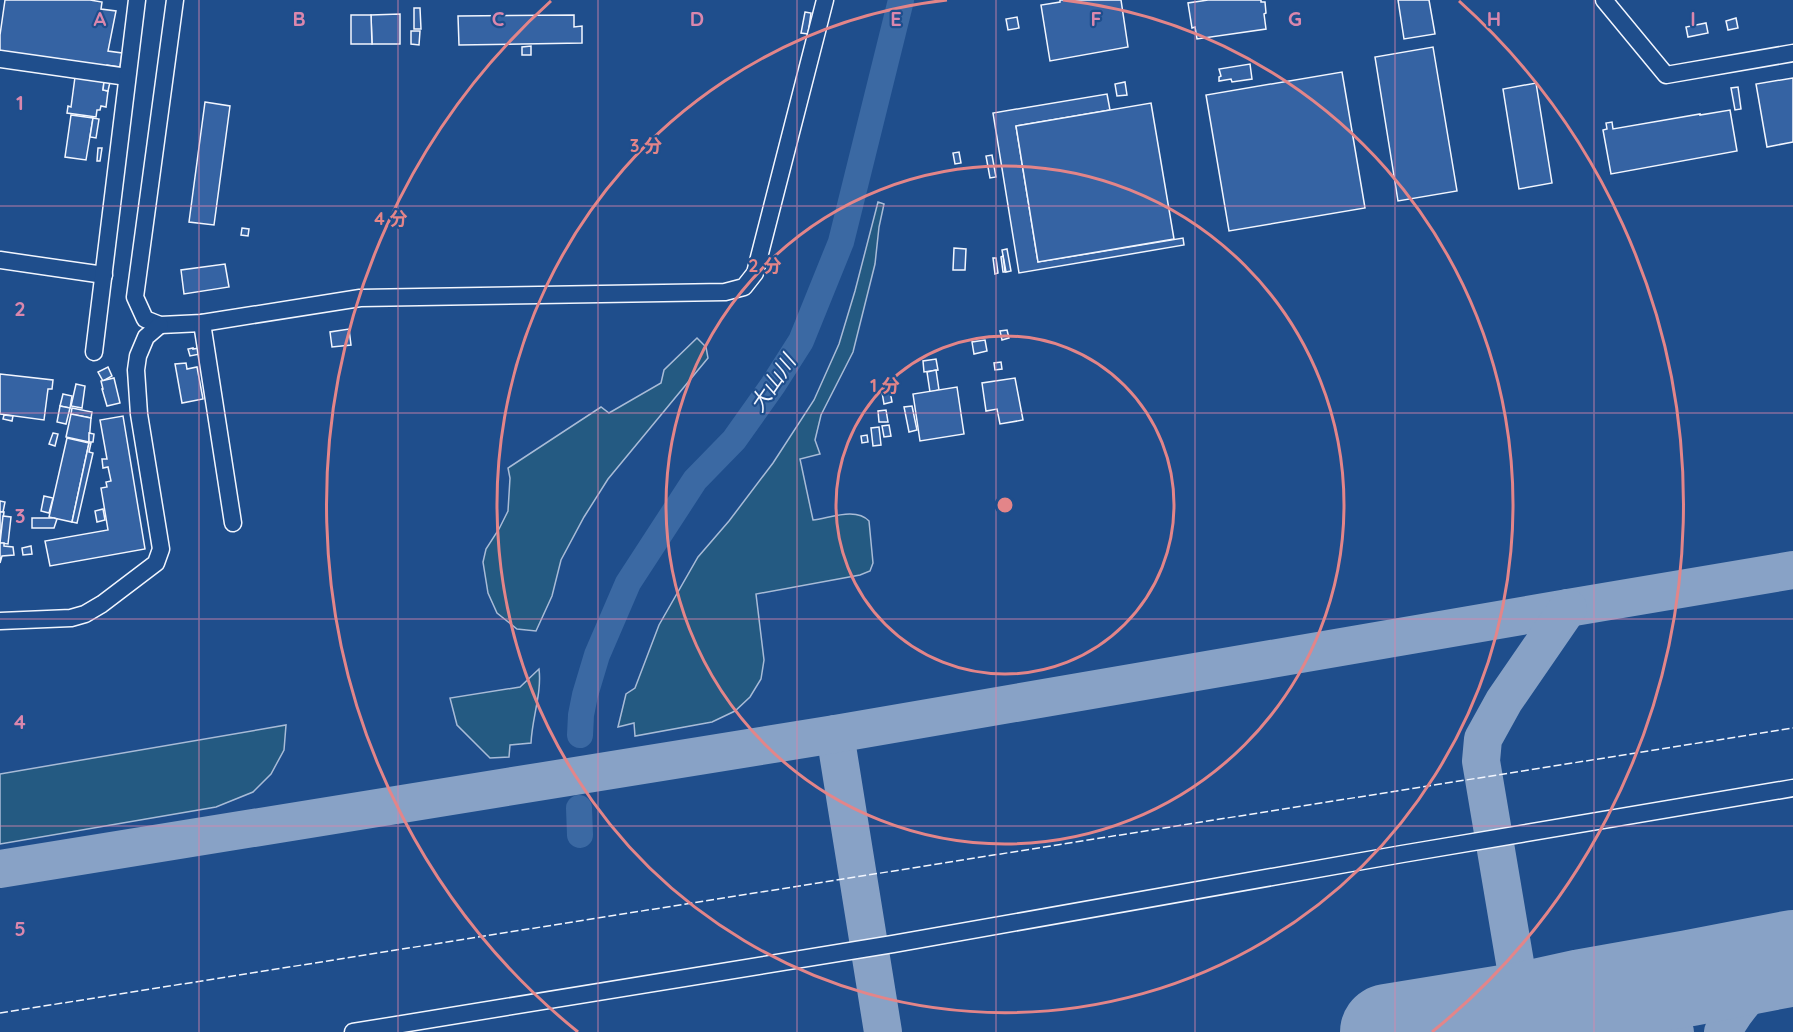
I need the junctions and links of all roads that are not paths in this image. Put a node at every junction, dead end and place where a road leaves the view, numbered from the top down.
1 (137, 0) edge
2 (175, 0) edge
3 (825, 0) edge
4 (1604, 0) edge
5 (1793, 53) edge
6 (0, 59) edge
7 (127, 77) junction
8 (0, 260) edge
9 (104, 274) junction
10 (202, 323) junction
11 (160, 325) junction
12 (94, 352) dead end
13 (233, 523) dead end
14 (0, 621) edge
15 (1793, 788) edge
16 (353, 1032) edge

1 - 7 street
2 - 11 street
3 - 10 street
4 - 5 street
6 - 7 street
7 - 9 street
8 - 9 street
9 - 12 street
10 - 11 street
10 - 13 street
11 - 14 street
15 - 16 street

